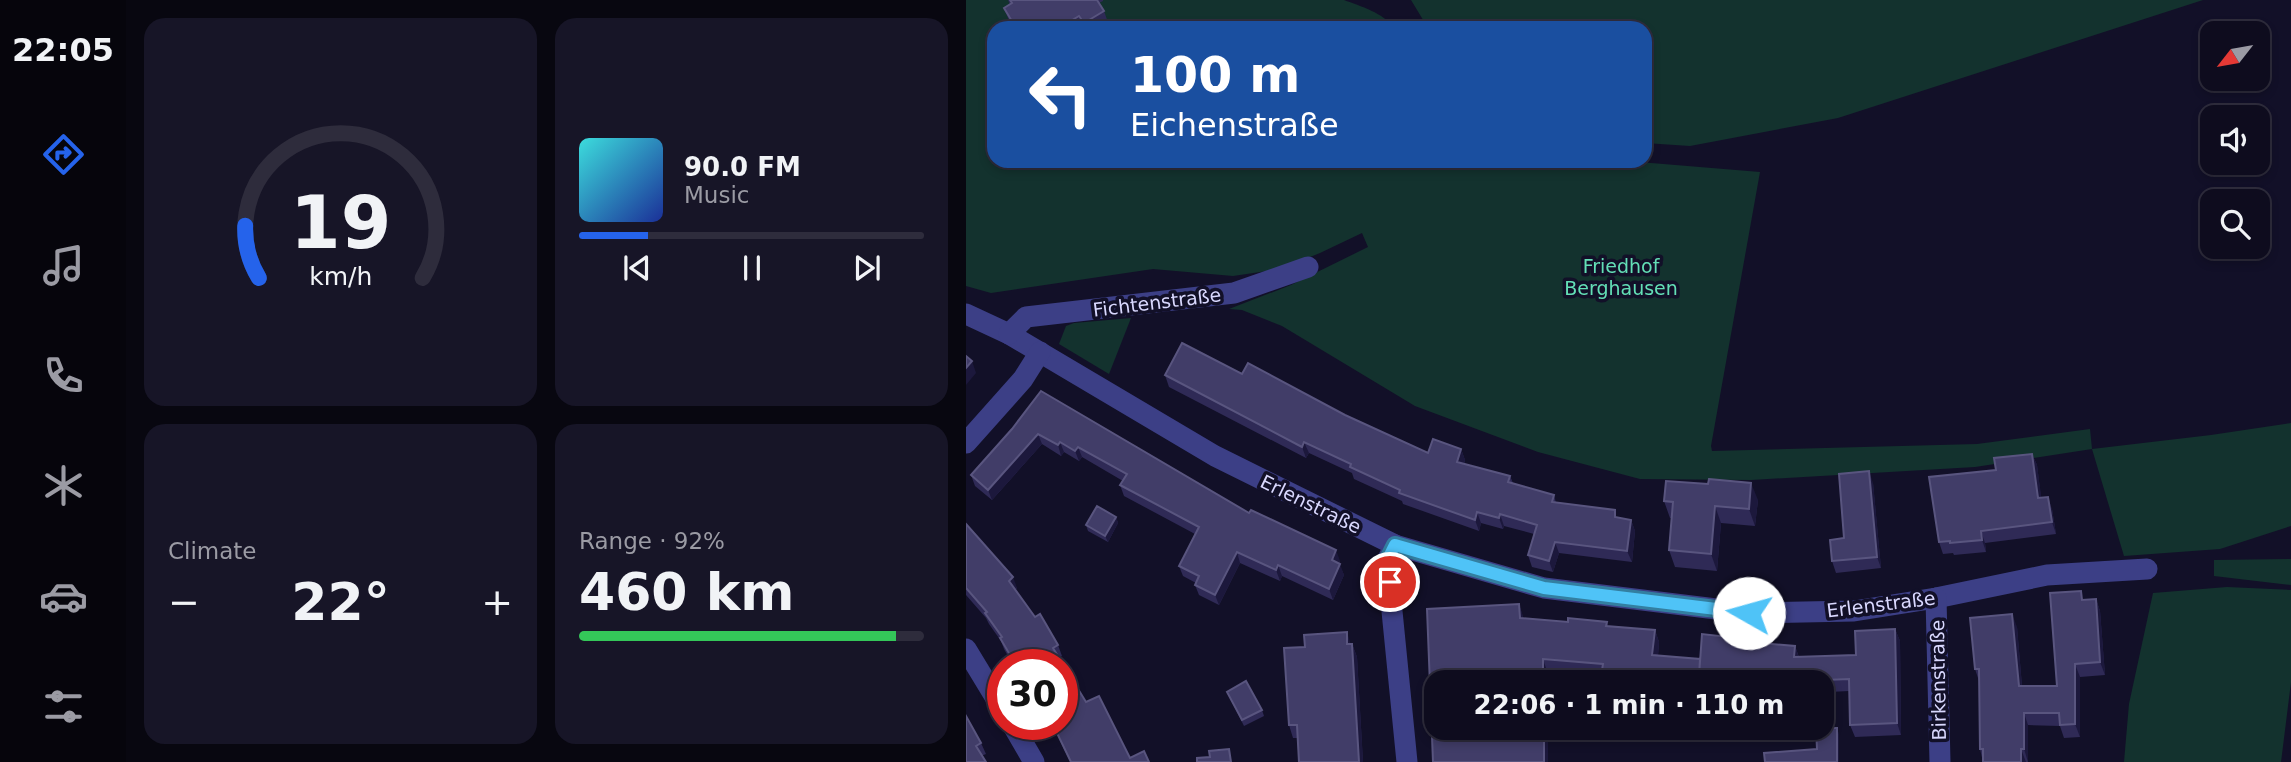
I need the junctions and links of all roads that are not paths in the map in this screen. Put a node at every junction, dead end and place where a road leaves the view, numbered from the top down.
1 (1308, 267) dead end
2 (966, 314) edge
3 (1009, 334) junction
4 (1040, 352) junction
5 (966, 443) edge
6 (1395, 545) junction
7 (2147, 569) dead end
8 (1936, 598) junction
9 (966, 649) edge
10 (987, 684) edge
11 (1021, 740) edge
12 (1034, 762) edge
13 (1407, 762) edge
14 (1940, 762) edge

1 - 3 street, Fichtenstraße
2 - 3 street, Erlenstraße
3 - 4 street, Erlenstraße
4 - 5 street
4 - 6 street, Erlenstraße
6 - 8 street, Erlenstraße
6 - 13 street
7 - 8 street, Erlenstraße
8 - 14 street, Birkenstraße
9 - 10 street
11 - 12 street

